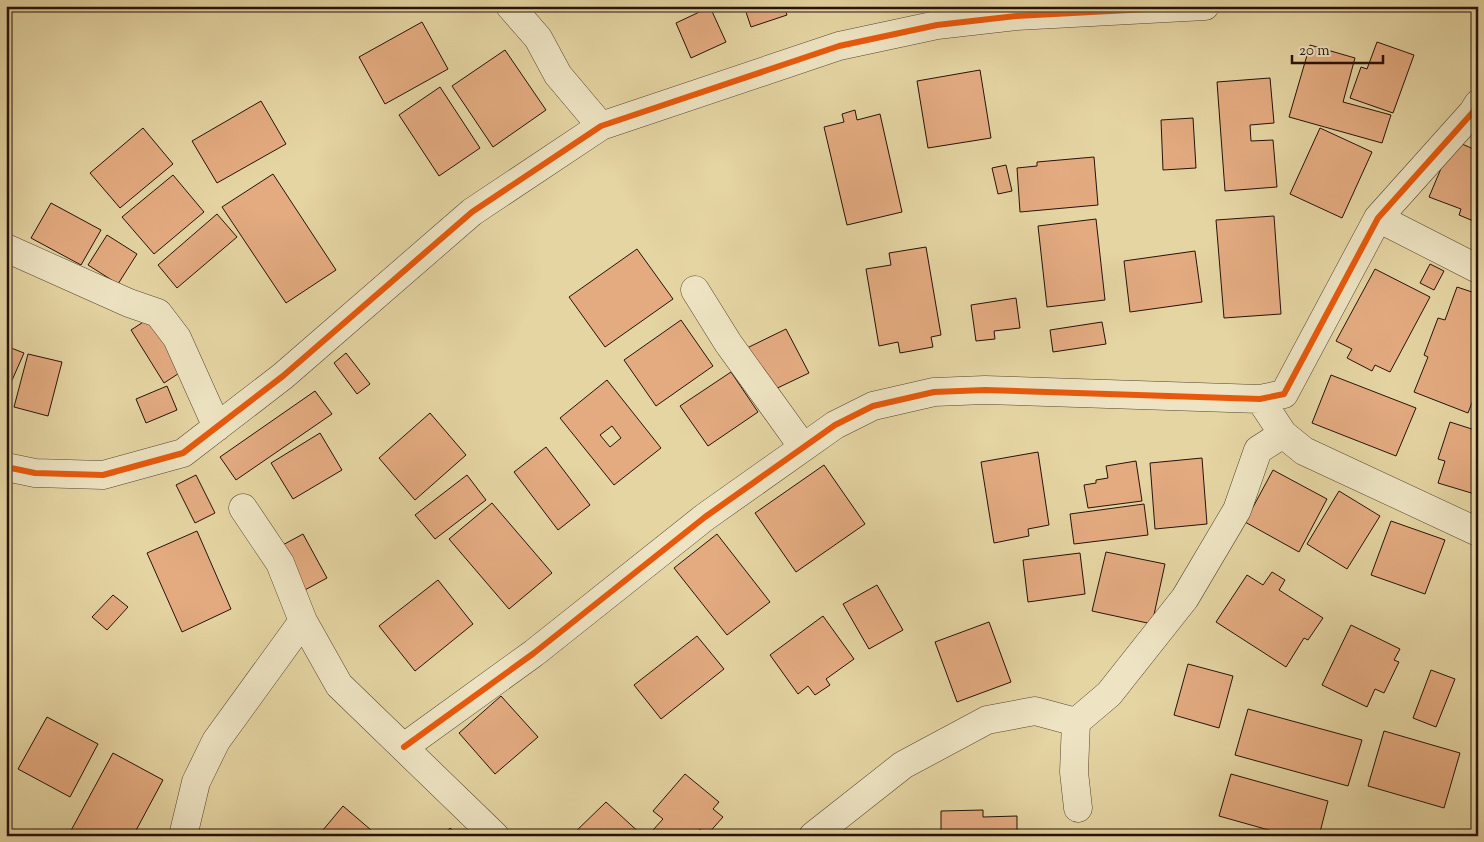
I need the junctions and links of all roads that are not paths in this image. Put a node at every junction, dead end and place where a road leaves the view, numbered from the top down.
1 (510, 6) edge
2 (1206, 6) edge
3 (1478, 104) edge
4 (602, 126) junction
5 (1378, 218) junction
6 (6, 248) edge
7 (1478, 269) edge
8 (694, 290) dead end
9 (1260, 399) junction
10 (217, 427) junction
11 (1283, 434) junction
12 (803, 447) junction
13 (6, 467) edge
14 (243, 508) dead end
15 (1478, 532) edge
16 (303, 622) junction
17 (1076, 722) junction
18 (404, 748) junction
19 (1078, 808) dead end
20 (183, 836) edge
21 (495, 836) edge
22 (813, 836) edge

1 - 4 street
2 - 4 street
3 - 5 street
4 - 10 street
5 - 7 street
5 - 9 street
6 - 10 street
8 - 12 street
9 - 11 street
9 - 12 street
10 - 13 street
11 - 15 street
11 - 17 street
12 - 18 street
14 - 16 street
16 - 18 street
16 - 20 street
17 - 19 street
17 - 22 street
18 - 21 street

